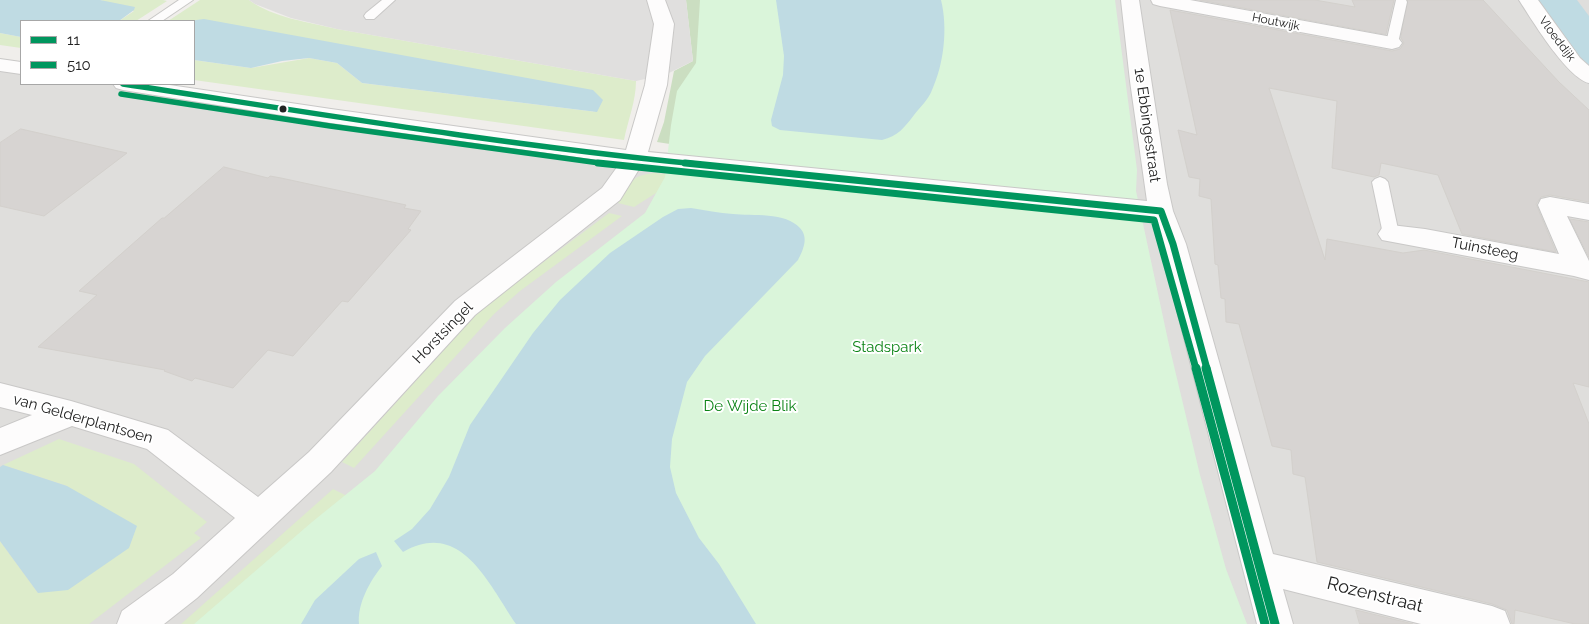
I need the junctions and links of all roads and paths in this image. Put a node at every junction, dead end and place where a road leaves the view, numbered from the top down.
1 (188, 0) edge
2 (389, 0) edge
3 (656, 0) edge
4 (1130, 0) edge
5 (1160, 0) edge
6 (1528, 0) edge
7 (1401, 2) dead end
8 (370, 16) dead end
9 (156, 20) edge
10 (1392, 43) joint
11 (0, 65) edge
12 (20, 68) edge
13 (1589, 76) edge
14 (130, 85) edge
15 (635, 158) junction
16 (1380, 182) dead end
17 (1161, 211) junction
18 (1589, 212) edge
19 (1391, 234) joint
20 (1583, 269) edge
21 (0, 395) edge
22 (71, 413) junction
23 (0, 442) edge
24 (260, 519) junction
25 (1259, 567) junction
26 (135, 624) edge
27 (1275, 624) edge
28 (1492, 624) edge

1 - 9 lane
2 - 8 lane
3 - 15 street, Horstsingel
4 - 17 street, 1e Ebbingestraat
5 - 10 street, Houtwijk
6 - 13 street, Vloeddijk
7 - 10 lane
11 - 12 street
14 - 15 street
15 - 17 street
15 - 24 street, Horstsingel
16 - 19 lane
17 - 25 street, 1e Ebbingestraat
18 - 20 street
19 - 20 street, Tuinsteeg
21 - 22 street, van Gelderplantsoen
22 - 23 street
22 - 24 street, van Gelderplantsoen
24 - 26 street, Horstsingel
25 - 27 street, 1e Ebbingestraat
25 - 28 street, Rozenstraat

